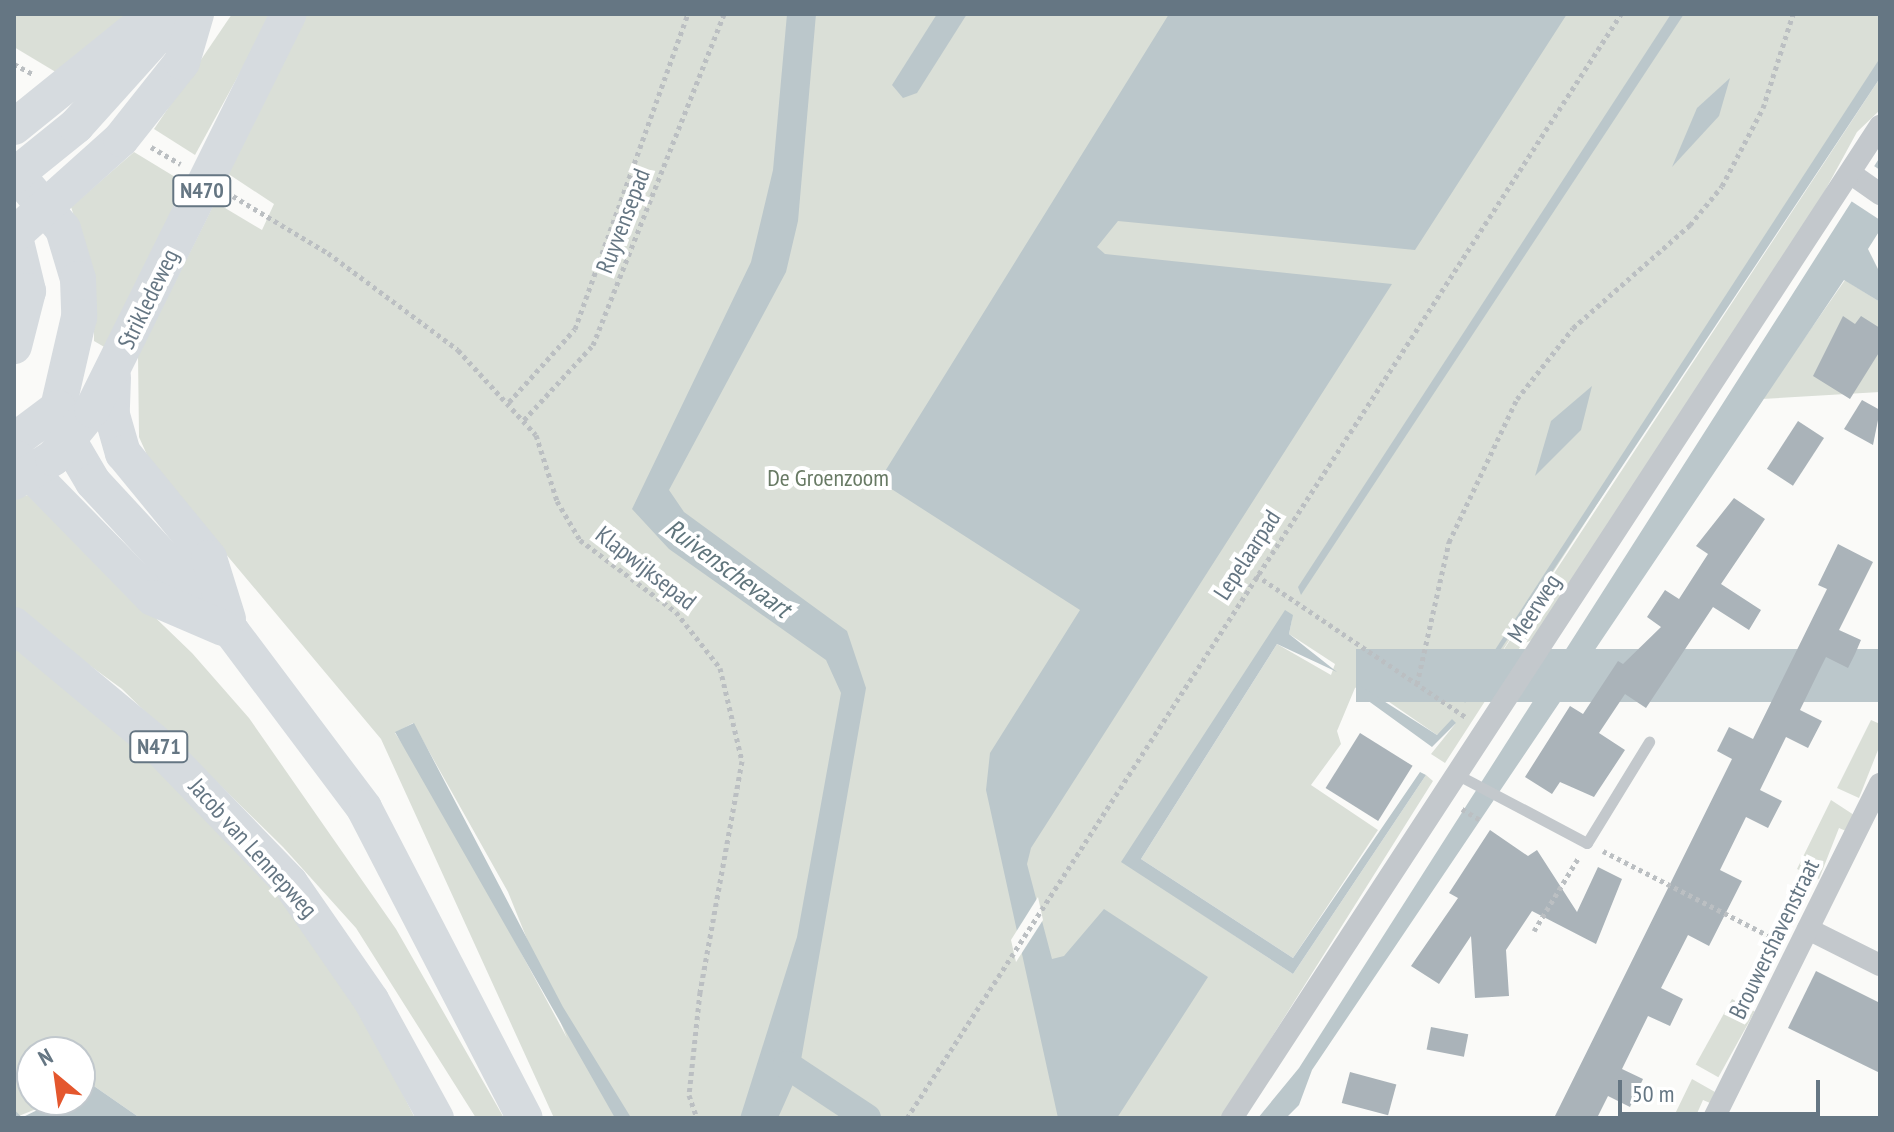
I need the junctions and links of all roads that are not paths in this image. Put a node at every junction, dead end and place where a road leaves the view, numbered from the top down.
1 (154, 14) edge
2 (177, 14) edge
3 (196, 14) edge
4 (289, 14) edge
5 (1880, 126) edge
6 (14, 127) edge
7 (16, 174) edge
8 (1854, 176) junction
9 (1880, 194) edge
10 (49, 208) junction
11 (14, 234) edge
12 (14, 346) edge
13 (114, 368) junction
14 (64, 425) junction
15 (14, 441) edge
16 (19, 471) edge
17 (14, 625) edge
18 (232, 632) junction
19 (1649, 742) dead end
20 (1466, 780) junction
21 (1880, 784) edge
22 (1808, 929) junction
23 (1880, 965) edge
24 (436, 1118) edge
25 (525, 1118) edge
26 (1232, 1118) edge
27 (1714, 1118) edge

1 - 6 main road
2 - 7 main road
3 - 10 main road
4 - 13 main road, Strikledeweg / N470
5 - 8 street, Meerweg
7 - 10 main road
8 - 9 street
8 - 20 street, Meerweg
10 - 11 main road
10 - 14 main road
11 - 12 main road
13 - 14 main road, N470
13 - 18 main road
14 - 15 main road, N470
14 - 16 main road, N470
14 - 18 main road
16 - 18 main road
17 - 24 main road, Jacob van Lennepweg / N471
18 - 25 main road
19 - 20 lane
20 - 26 street, Meerweg
21 - 22 street, Brouwershavenstraat
22 - 23 street
22 - 27 street, Brouwershavenstraat

